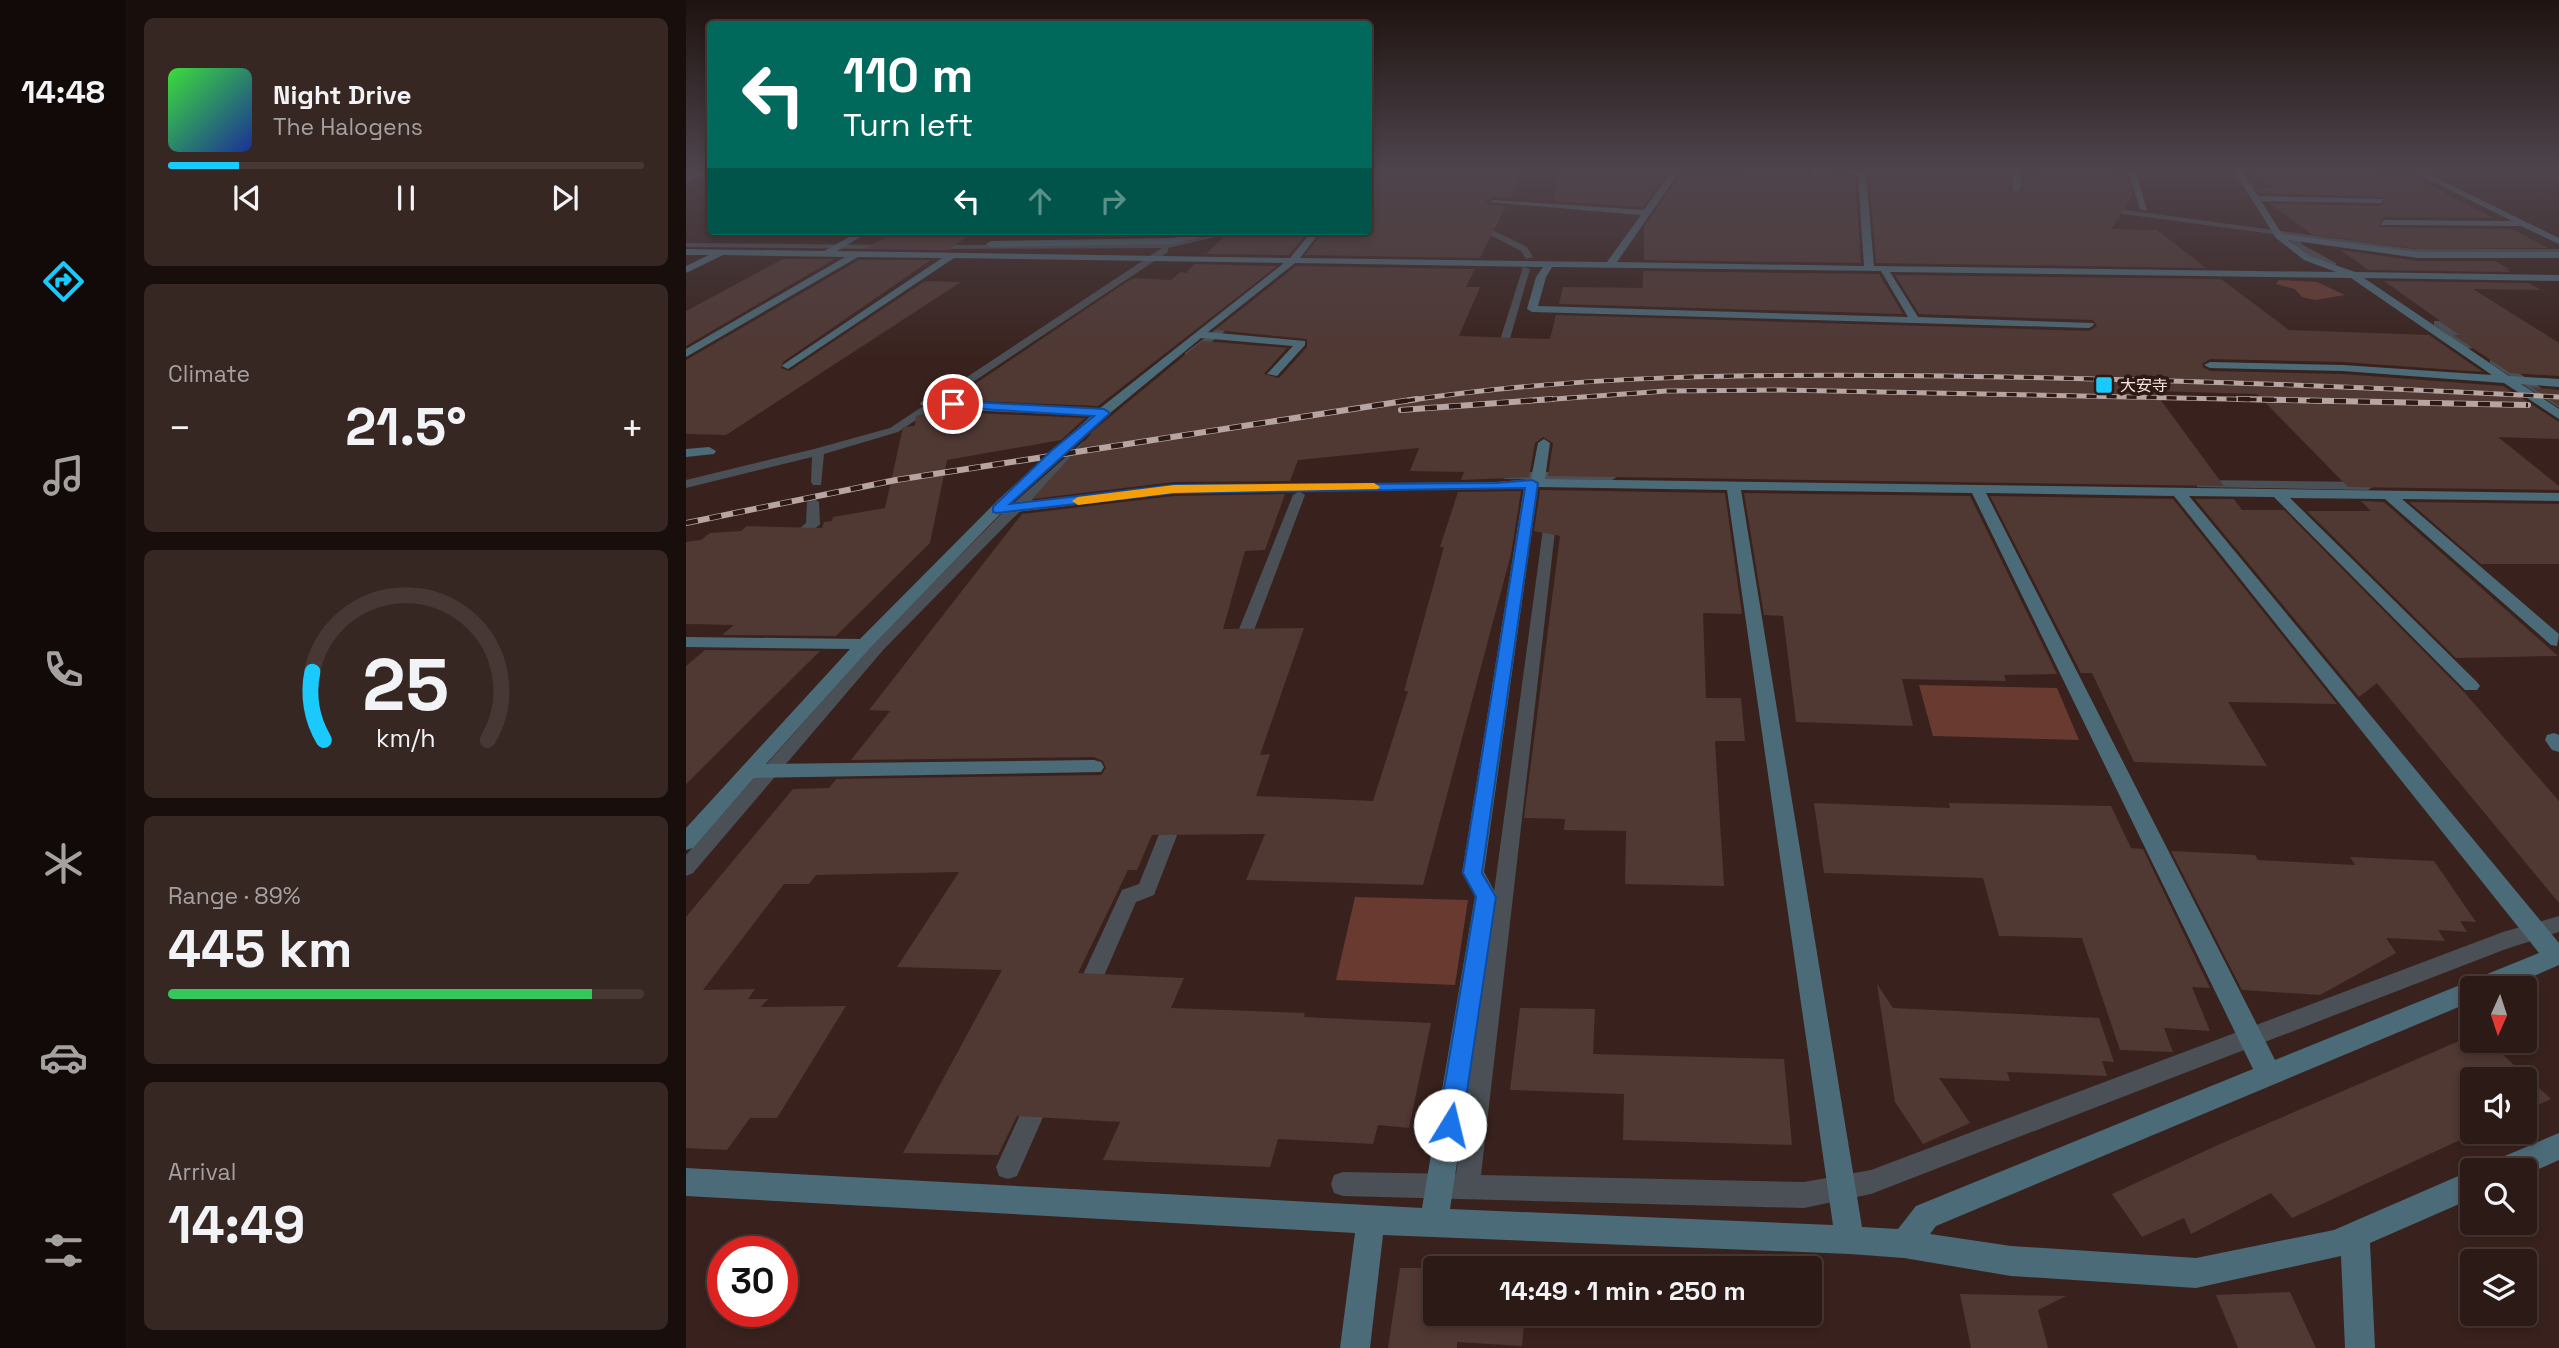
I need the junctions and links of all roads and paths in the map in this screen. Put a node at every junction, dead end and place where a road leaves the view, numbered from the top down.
1 (1632, 234) edge
2 (1866, 234) edge
3 (859, 235) edge
4 (1003, 235) edge
5 (1202, 235) edge
6 (1314, 235) edge
7 (2283, 235) joint
8 (989, 245) junction
9 (836, 248) junction
10 (686, 252) edge
11 (723, 252) junction
12 (857, 254) junction
13 (975, 254) junction
14 (2559, 255) edge
15 (953, 256) junction
16 (1292, 261) junction
17 (1549, 264) junction
18 (1610, 265) junction
19 (1869, 268) junction
20 (1884, 269) junction
21 (686, 270) edge
22 (2353, 275) junction
23 (2559, 278) edge
24 (1915, 320) junction
25 (2089, 325) dead end
26 (1210, 336) junction
27 (686, 354) edge
28 (2210, 365) dead end
29 (788, 366) dead end
30 (1273, 374) dead end
31 (2519, 380) junction
32 (2559, 383) edge
33 (932, 404) dead end
34 (1104, 413) junction
35 (2559, 415) edge
36 (1544, 443) dead end
37 (709, 451) dead end
38 (686, 453) edge
39 (1542, 481) junction
40 (1733, 486) junction
41 (1977, 489) junction
42 (2179, 493) junction
43 (2279, 494) junction
44 (2389, 495) junction
45 (2559, 497) edge
46 (1011, 509) junction
47 (2557, 641) edge
48 (686, 642) edge
49 (862, 644) junction
50 (2471, 687) dead end
51 (1094, 767) dead end
52 (752, 772) junction
53 (686, 842) edge
54 (2547, 944) edge
55 (2497, 976) edge
56 (2460, 996) edge
57 (2269, 1075) junction
58 (2559, 1146) edge
59 (2532, 1158) edge
60 (686, 1182) edge
61 (2460, 1190) edge
62 (1438, 1199) junction
63 (1371, 1220) junction
64 (2355, 1237) junction
65 (1850, 1240) junction
66 (1904, 1244) junction
67 (1355, 1348) edge
68 (2360, 1348) edge

1 - 18 street
2 - 19 street
3 - 9 street
4 - 8 street
5 - 8 street
6 - 16 street
7 - 14 street
7 - 22 street
8 - 13 street
9 - 11 street
9 - 12 street
10 - 11 street
11 - 21 street
12 - 15 street
12 - 27 street
13 - 15 street
13 - 16 street
15 - 29 street
16 - 17 street
16 - 26 street
17 - 18 street
17 - 24 street
18 - 19 street
19 - 20 street
20 - 22 street
20 - 24 street
22 - 23 street
22 - 31 street
24 - 25 street
26 - 30 street
26 - 34 street
28 - 31 street
31 - 32 street
31 - 35 street
33 - 34 street
34 - 46 street
36 - 39 street
37 - 38 street
39 - 40 street
39 - 46 street
39 - 62 street
40 - 41 street
40 - 65 street
41 - 42 street
41 - 57 street
42 - 43 street
42 - 54 street
43 - 44 street
43 - 50 street
44 - 45 street
44 - 47 street
46 - 49 street
48 - 49 street
49 - 52 street
51 - 52 street
52 - 53 street
54 - 55 street
56 - 57 street
57 - 66 street
58 - 59 street
60 - 63 street
61 - 64 street
62 - 63 street
62 - 65 street
63 - 67 street
64 - 66 street
64 - 68 street
65 - 66 street

